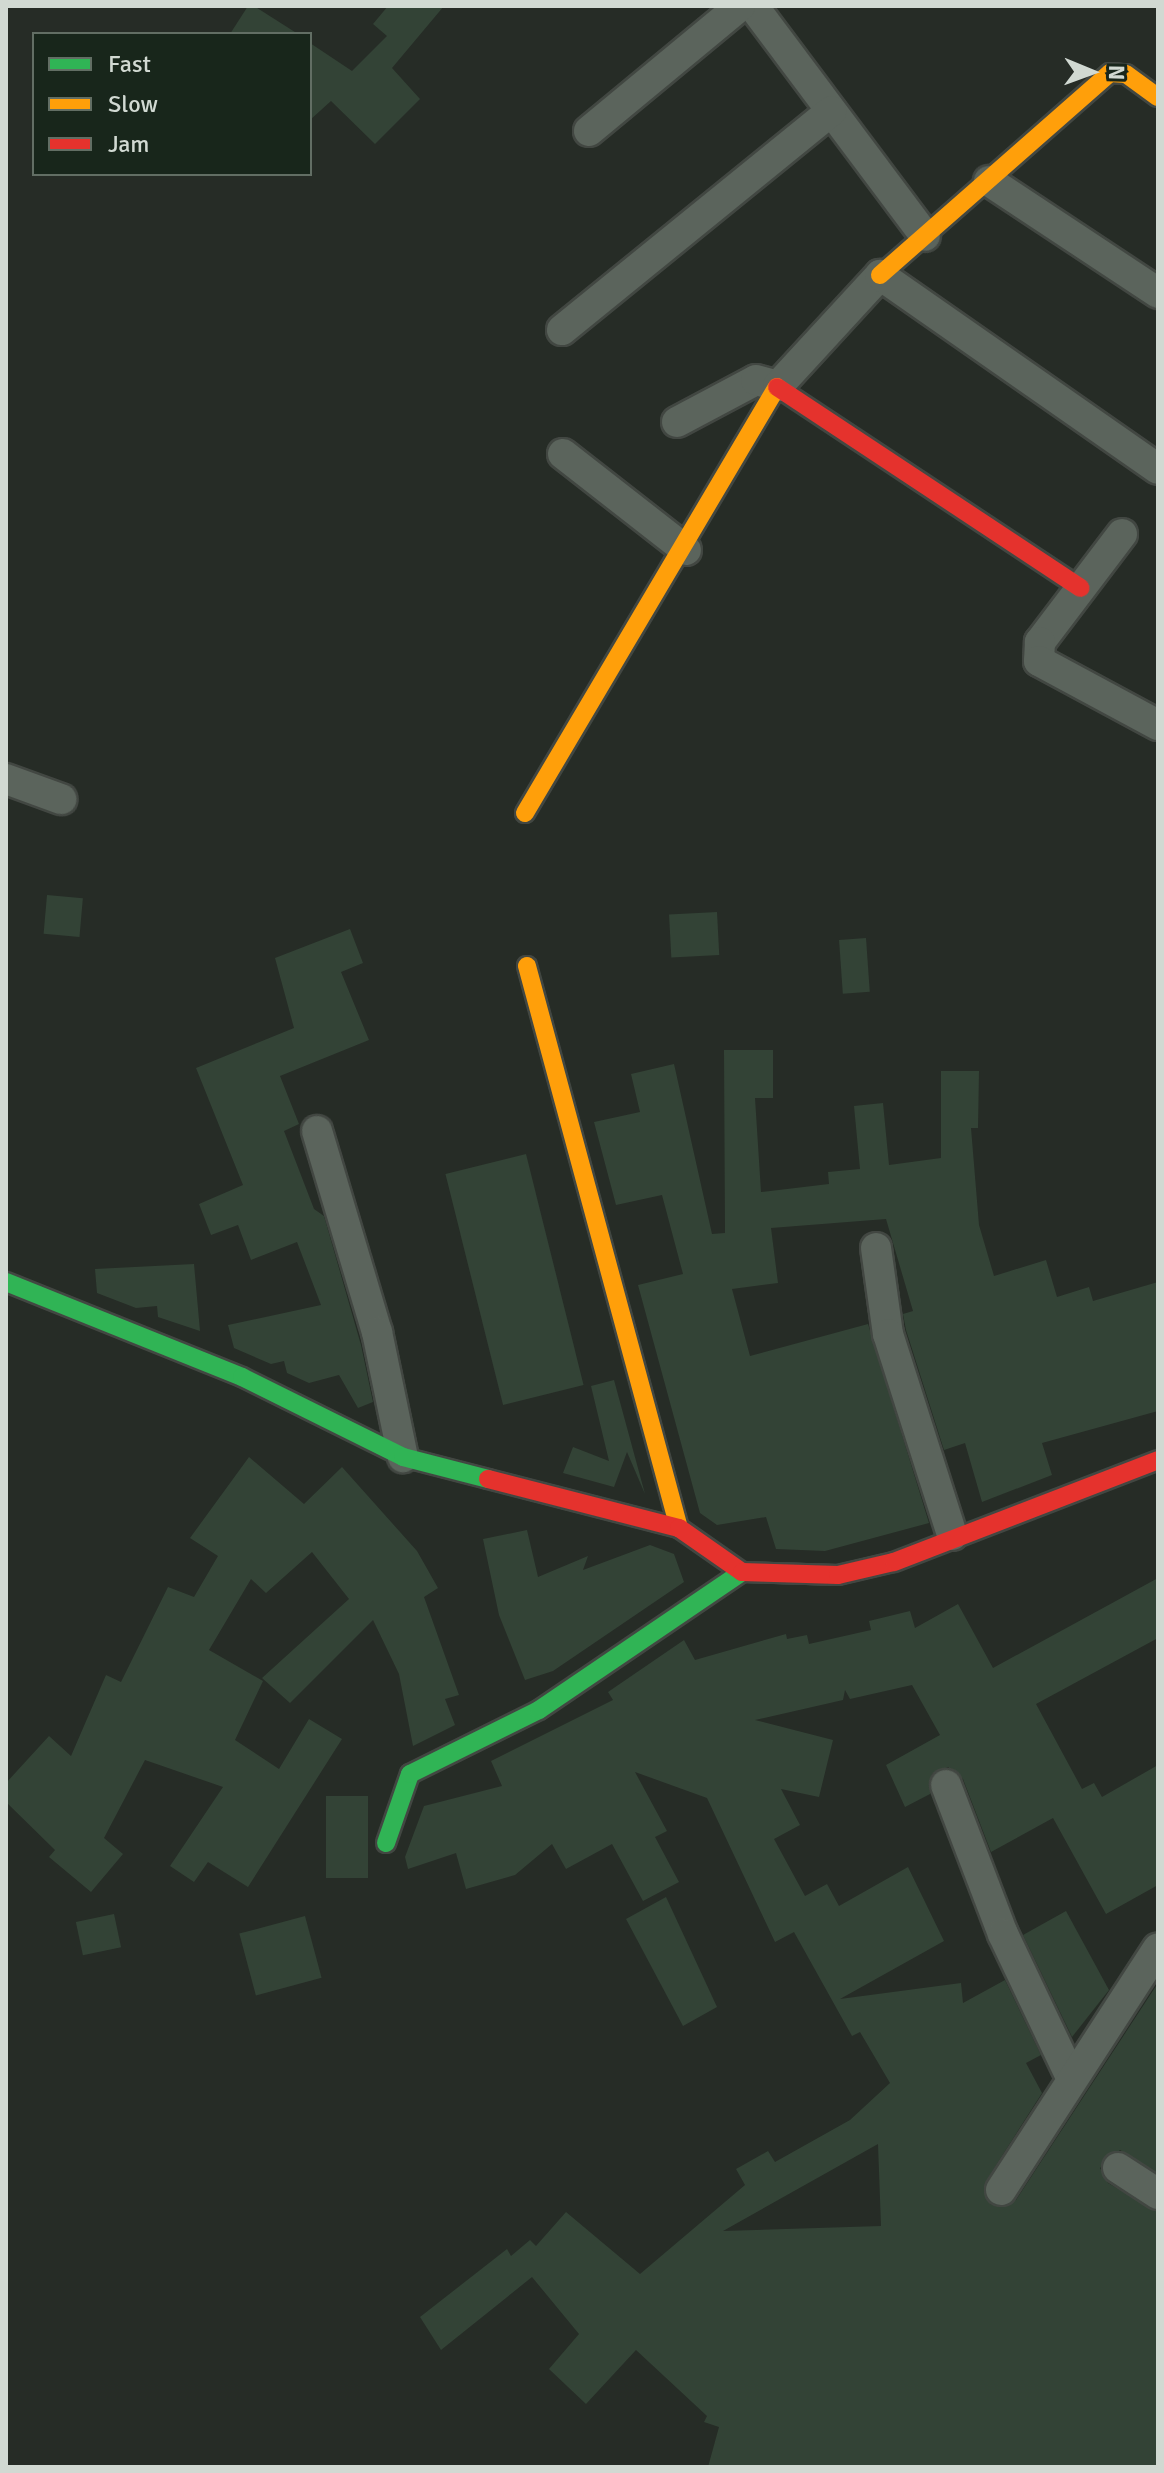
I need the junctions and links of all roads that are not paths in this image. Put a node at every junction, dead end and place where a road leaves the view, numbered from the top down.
1 (740, 6) edge
2 (753, 6) edge
3 (1158, 97) edge
4 (831, 111) junction
5 (589, 131) dead end
6 (989, 181) junction
7 (925, 236) junction
8 (880, 275) junction
9 (1158, 293) edge
10 (562, 330) dead end
11 (778, 386) junction
12 (677, 422) dead end
13 (563, 454) dead end
14 (1158, 469) edge
15 (1122, 534) dead end
16 (686, 550) junction
17 (1081, 588) junction
18 (1158, 725) edge
19 (6, 779) edge
20 (61, 799) dead end
21 (525, 813) dead end
22 (527, 966) dead end
23 (317, 1131) dead end
24 (876, 1248) dead end
25 (6, 1282) edge
26 (403, 1457) junction
27 (1158, 1460) edge
28 (679, 1528) junction
29 (952, 1535) junction
30 (742, 1572) junction
31 (946, 1785) dead end
32 (386, 1843) dead end
33 (1158, 1948) edge
34 (1071, 2077) junction
35 (1118, 2168) dead end
36 (1001, 2190) dead end
37 (1158, 2194) edge

1 - 5 street
2 - 4 street
3 - 6 street
4 - 7 street
4 - 10 street
6 - 7 street
6 - 9 street
7 - 8 street
8 - 11 street
8 - 14 street
11 - 12 street
11 - 16 street
11 - 17 street
13 - 16 street
15 - 17 street
16 - 21 street
17 - 18 street
19 - 20 street
22 - 28 street
23 - 26 street
24 - 29 street
25 - 26 street
26 - 28 street
27 - 29 street
28 - 30 street
29 - 30 street
30 - 32 street
31 - 34 street
33 - 34 street
34 - 36 street
35 - 37 street

